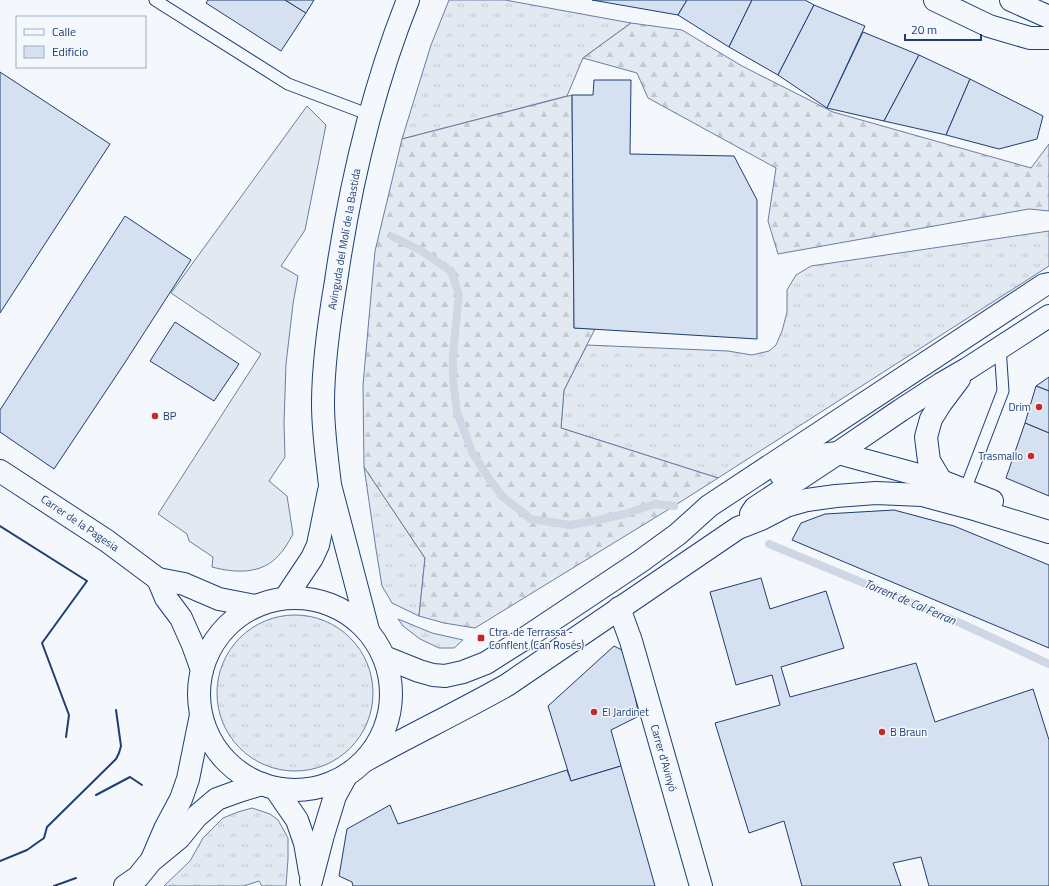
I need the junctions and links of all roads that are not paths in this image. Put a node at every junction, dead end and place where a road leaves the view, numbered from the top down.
1 (155, 0) edge
2 (408, 0) edge
3 (935, 0) edge
4 (1011, 0) edge
5 (1049, 17) edge
6 (1049, 38) edge
7 (370, 115) junction
8 (1049, 284) edge
9 (1049, 316) edge
10 (1000, 347) junction
11 (967, 368) junction
12 (838, 453) junction
13 (0, 471) edge
14 (941, 481) junction
15 (330, 485) junction
16 (965, 490) junction
17 (738, 528) junction
18 (1049, 528) edge
19 (1049, 532) edge
20 (678, 534) junction
21 (158, 578) junction
22 (286, 597) junction
23 (255, 606) junction
24 (619, 608) junction
25 (368, 630) junction
26 (384, 657) junction
27 (202, 670) junction
28 (201, 715) junction
29 (366, 760) junction
30 (346, 776) junction
31 (268, 786) junction
32 (151, 861) junction
33 (311, 884) edge
34 (125, 886) edge
35 (701, 886) edge

1 - 7 lane
2 - 7 main road, Avinguda del Molí de la Bastida
3 - 6 main road
4 - 5 main road
7 - 15 main road, Avinguda del Molí de la Bastida
8 - 20 main road
9 - 10 main road
10 - 11 main road
10 - 16 lane
11 - 12 main road
11 - 14 main road
12 - 14 main road
12 - 17 main road
12 - 20 main road
13 - 21 main road, Carrer de la Pagesia
14 - 16 main road
15 - 22 main road
15 - 25 main road
16 - 18 main road
17 - 19 main road
17 - 24 main road
20 - 26 main road
21 - 23 main road
21 - 27 main road
22 - 23 main road
22 - 25 main road
23 - 27 main road
24 - 29 main road
24 - 35 main road, Carrer d'Avinyó
25 - 26 main road
26 - 29 main road
27 - 28 main road
28 - 31 main road
28 - 32 main road
29 - 30 main road
30 - 31 main road
30 - 33 main road
31 - 32 main road
31 - 33 main road
32 - 34 main road

